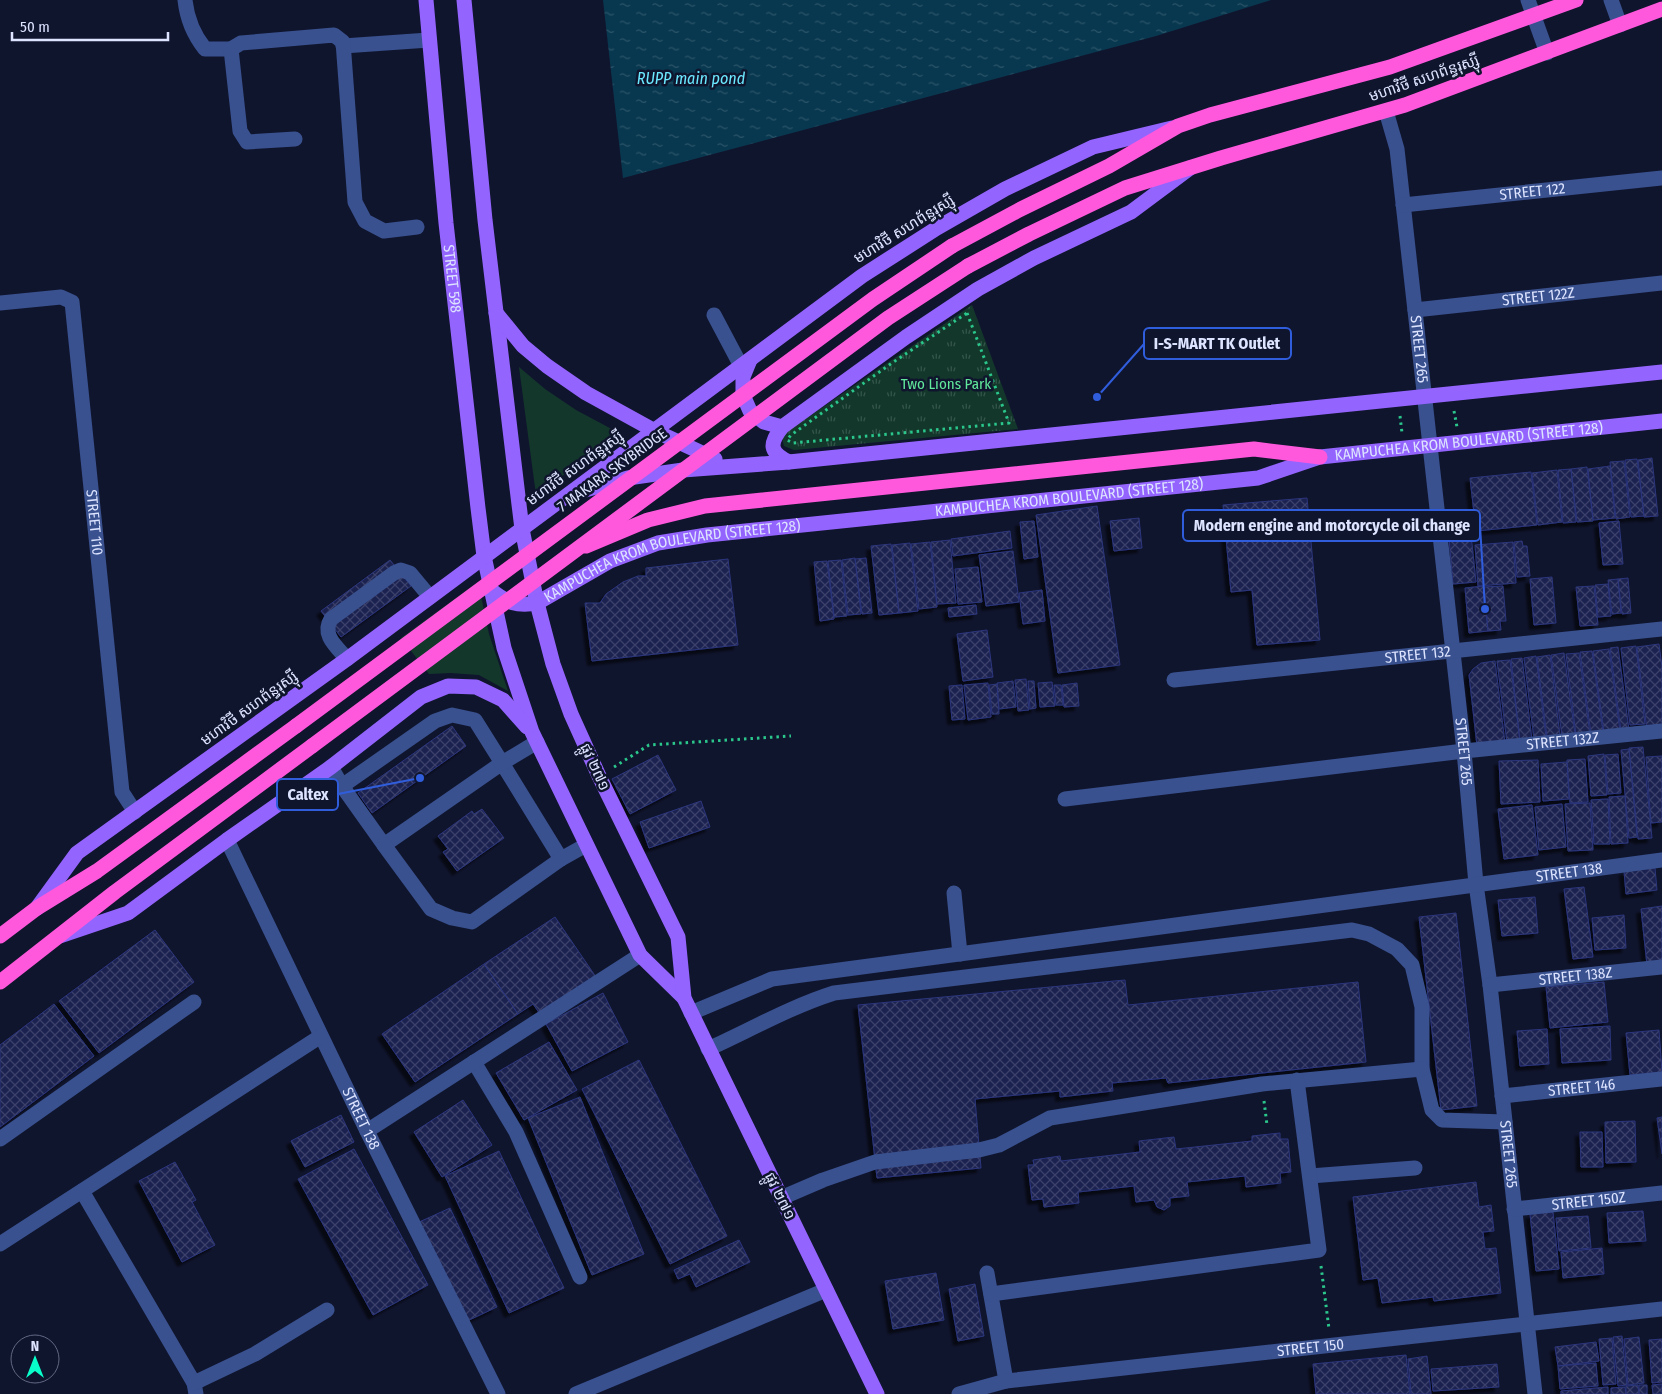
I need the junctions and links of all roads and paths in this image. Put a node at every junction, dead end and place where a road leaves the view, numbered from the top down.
1 (185, 0) edge
2 (426, 0) edge
3 (464, 0) edge
4 (1528, 0) edge
5 (1576, 0) edge
6 (1611, 0) edge
7 (1662, 9) edge
8 (1533, 16) junction
9 (1620, 25) junction
10 (429, 40) junction
11 (343, 46) junction
12 (231, 49) junction
13 (1547, 53) junction
14 (1386, 111) junction
15 (1178, 126) junction
16 (295, 139) dead end
17 (1192, 167) junction
18 (1662, 178) edge
19 (1403, 205) junction
20 (417, 227) dead end
21 (952, 246) joint
22 (1662, 283) edge
23 (0, 303) edge
24 (1415, 310) junction
25 (496, 313) junction
26 (967, 313) joint
27 (714, 315) dead end
28 (746, 362) junction
29 (1662, 372) edge
30 (1452, 394) junction
31 (1425, 397) junction
32 (1398, 400) junction
33 (1662, 421) edge
34 (782, 427) junction
35 (655, 431) junction
36 (1459, 442) junction
37 (1430, 445) junction
38 (1404, 448) junction
39 (1320, 457) junction
40 (789, 462) junction
41 (730, 466) junction
42 (569, 494) junction
43 (522, 528) junction
44 (573, 552) junction
45 (484, 556) junction
46 (491, 590) junction
47 (430, 597) junction
48 (537, 603) junction
49 (1662, 629) edge
50 (1453, 651) junction
51 (347, 659) junction
52 (1174, 680) dead end
53 (296, 726) joint
54 (1662, 731) edge
55 (791, 736) dead end
56 (534, 737) junction
57 (1464, 752) junction
58 (502, 763) junction
59 (331, 767) junction
60 (599, 776) junction
61 (342, 786) junction
62 (1065, 799) dead end
63 (135, 812) junction
64 (227, 840) junction
65 (384, 845) junction
66 (586, 845) junction
67 (561, 859) junction
68 (1662, 860) edge
69 (1476, 884) junction
70 (954, 893) dead end
71 (37, 908) junction
72 (0, 936) edge
73 (58, 937) junction
74 (960, 954) junction
75 (640, 955) junction
76 (1662, 967) edge
77 (0, 982) edge
78 (1490, 986) junction
79 (684, 998) junction
80 (194, 1002) dead end
81 (691, 1013) junction
82 (321, 1036) junction
83 (708, 1049) junction
84 (474, 1062) junction
85 (1422, 1069) junction
86 (1662, 1079) edge
87 (1297, 1080) junction
88 (1262, 1084) junction
89 (1502, 1096) junction
90 (1505, 1122) junction
91 (1267, 1125) dead end
92 (367, 1132) junction
93 (0, 1139) edge
94 (1415, 1168) dead end
95 (1310, 1176) junction
96 (82, 1191) junction
97 (1662, 1193) edge
98 (781, 1198) junction
99 (1514, 1209) junction
100 (0, 1244) edge
101 (1319, 1250) junction
102 (987, 1273) dead end
103 (580, 1277) dead end
104 (826, 1290) junction
105 (991, 1294) junction
106 (1662, 1309) edge
107 (327, 1310) dead end
108 (1527, 1324) junction
109 (1331, 1344) junction
110 (1006, 1382) junction
111 (195, 1388) edge
112 (498, 1394) edge
113 (576, 1394) edge
114 (877, 1394) edge
115 (959, 1394) edge
116 (1535, 1394) edge

1 - 12 street
2 - 10 main road, STREET 598
3 - 25 main road
4 - 8 street
5 - 8 highway, មហាវិថី សហព័ន្ធរុស្ស៊ី
6 - 9 street
7 - 9 highway, មហាវិថី សហព័ន្ធរុស្ស៊ី
8 - 13 street
8 - 15 highway, មហាវិថី សហព័ន្ធរុស្ស៊ី
9 - 13 highway, មហាវិថី សហព័ន្ធរុស្ស៊ី
10 - 11 street
10 - 45 main road, STREET 598
11 - 12 street
11 - 20 street
12 - 16 street
13 - 14 highway, មហាវិថី សហព័ន្ធរុស្ស៊ី
14 - 17 highway, មហាវិថី សហព័ន្ធរុស្ស៊ី
14 - 19 street, STREET 265
15 - 21 highway, មហាវិថី សហព័ន្ធរុស្ស៊ី
15 - 28 main road, មហាវិថី សហព័ន្ធរុស្ស៊ី
17 - 34 main road, មហាវិថី សហព័ន្ធរុស្ស៊ី
17 - 44 highway, មហាវិថី សហព័ន្ធរុស្ស៊ី, bridge
18 - 19 street, STREET 122
19 - 24 street, STREET 265
21 - 53 highway, 7 MAKARA SKYBRIDGE, bridge
22 - 24 street, STREET 122Z
23 - 63 street, STREET 110
24 - 31 street, STREET 265
25 - 35 main road
25 - 43 main road
26 - 26 path
27 - 28 street
28 - 34 main road
28 - 35 main road, មហាវិថី សហព័ន្ធរុស្ស៊ី
29 - 30 main road
30 - 31 main road
30 - 36 path
31 - 32 main road
31 - 37 street, STREET 265
32 - 38 path
32 - 40 main road
33 - 36 main road, KAMPUCHEA KROM BOULEVARD (STREET 128)
34 - 40 main road
35 - 41 main road
35 - 42 main road, មហាវិថី សហព័ន្ធរុស្ស៊ី
36 - 37 main road, KAMPUCHEA KROM BOULEVARD (STREET 128)
37 - 38 main road, KAMPUCHEA KROM BOULEVARD (STREET 128)
37 - 50 street, STREET 265
38 - 39 main road, KAMPUCHEA KROM BOULEVARD (STREET 128)
39 - 44 highway, bridge
39 - 48 main road, KAMPUCHEA KROM BOULEVARD (STREET 128)
40 - 41 main road
41 - 42 main road
42 - 43 main road, មហាវិថី សហព័ន្ធរុស្ស៊ី
43 - 45 main road, មហាវិថី សហព័ន្ធរុស្ស៊ី
43 - 48 main road, ផ្លូវ ២៧១
44 - 73 highway, bridge
45 - 46 main road, ផ្លូវ ២៧១
45 - 47 main road, មហាវិថី សហព័ន្ធរុស្ស៊ី
46 - 48 main road, KAMPUCHEA KROM BOULEVARD (STREET 128)
46 - 56 main road, ផ្លូវ ២៧១
47 - 51 main road, មហាវិថី សហព័ន្ធរុស្ស៊ី
47 - 51 street
48 - 60 main road, ផ្លូវ ២៧១
49 - 50 street, STREET 132
50 - 52 street, STREET 132
50 - 57 street, STREET 265
51 - 63 main road, មហាវិថី សហព័ន្ធរុស្ស៊ី
53 - 71 highway, មហាវិថី សហព័ន្ធរុស្ស៊ី
54 - 57 street, STREET 132Z
55 - 60 path
56 - 58 street
56 - 59 main road
56 - 66 main road, ផ្លូវ ២៧១
57 - 62 street, STREET 132Z
57 - 69 street, STREET 265
58 - 61 street
58 - 65 street
58 - 67 street
59 - 61 street
59 - 64 main road
60 - 79 main road, ផ្លូវ ២៧១
61 - 65 street
63 - 71 main road, មហាវិថី សហព័ន្ធរុស្ស៊ី
64 - 73 main road
64 - 82 street, STREET 138
65 - 67 street
66 - 67 street
66 - 75 main road, ផ្លូវ ២៧១
68 - 69 street, STREET 138
69 - 74 street, STREET 138
69 - 78 street, STREET 265
70 - 74 street
71 - 72 highway, មហាវិថី សហព័ន្ធរុស្ស៊ី
73 - 77 highway
74 - 81 street, STREET 138
75 - 79 main road, ផ្លូវ ២៧១
75 - 84 street
76 - 78 street, STREET 138Z
78 - 89 street, STREET 265
79 - 81 main road, ផ្លូវ ២៧១
80 - 93 street
81 - 83 main road, ផ្លូវ ២៧១
82 - 92 street, STREET 138
82 - 96 street
83 - 85 street
83 - 98 main road, ផ្លូវ ២៧១
84 - 92 street
84 - 103 street
85 - 87 street
85 - 90 street
86 - 89 street, STREET 146
87 - 88 street
87 - 95 street
88 - 91 path
88 - 98 street
89 - 90 street, STREET 265
90 - 99 street, STREET 265
92 - 112 street, STREET 138
94 - 95 street
95 - 101 street
96 - 100 street
96 - 111 street
97 - 99 street, STREET 150Z
98 - 104 main road, ផ្លូវ ២៧១
99 - 108 street, STREET 265
101 - 105 street
101 - 109 path
102 - 105 street
104 - 113 street
104 - 114 main road, ផ្លូវ ២៧១
105 - 110 street
106 - 108 street, STREET 150
107 - 111 street
108 - 109 street, STREET 150
108 - 116 street, STREET 265
109 - 110 street, STREET 150
110 - 115 street, STREET 150

